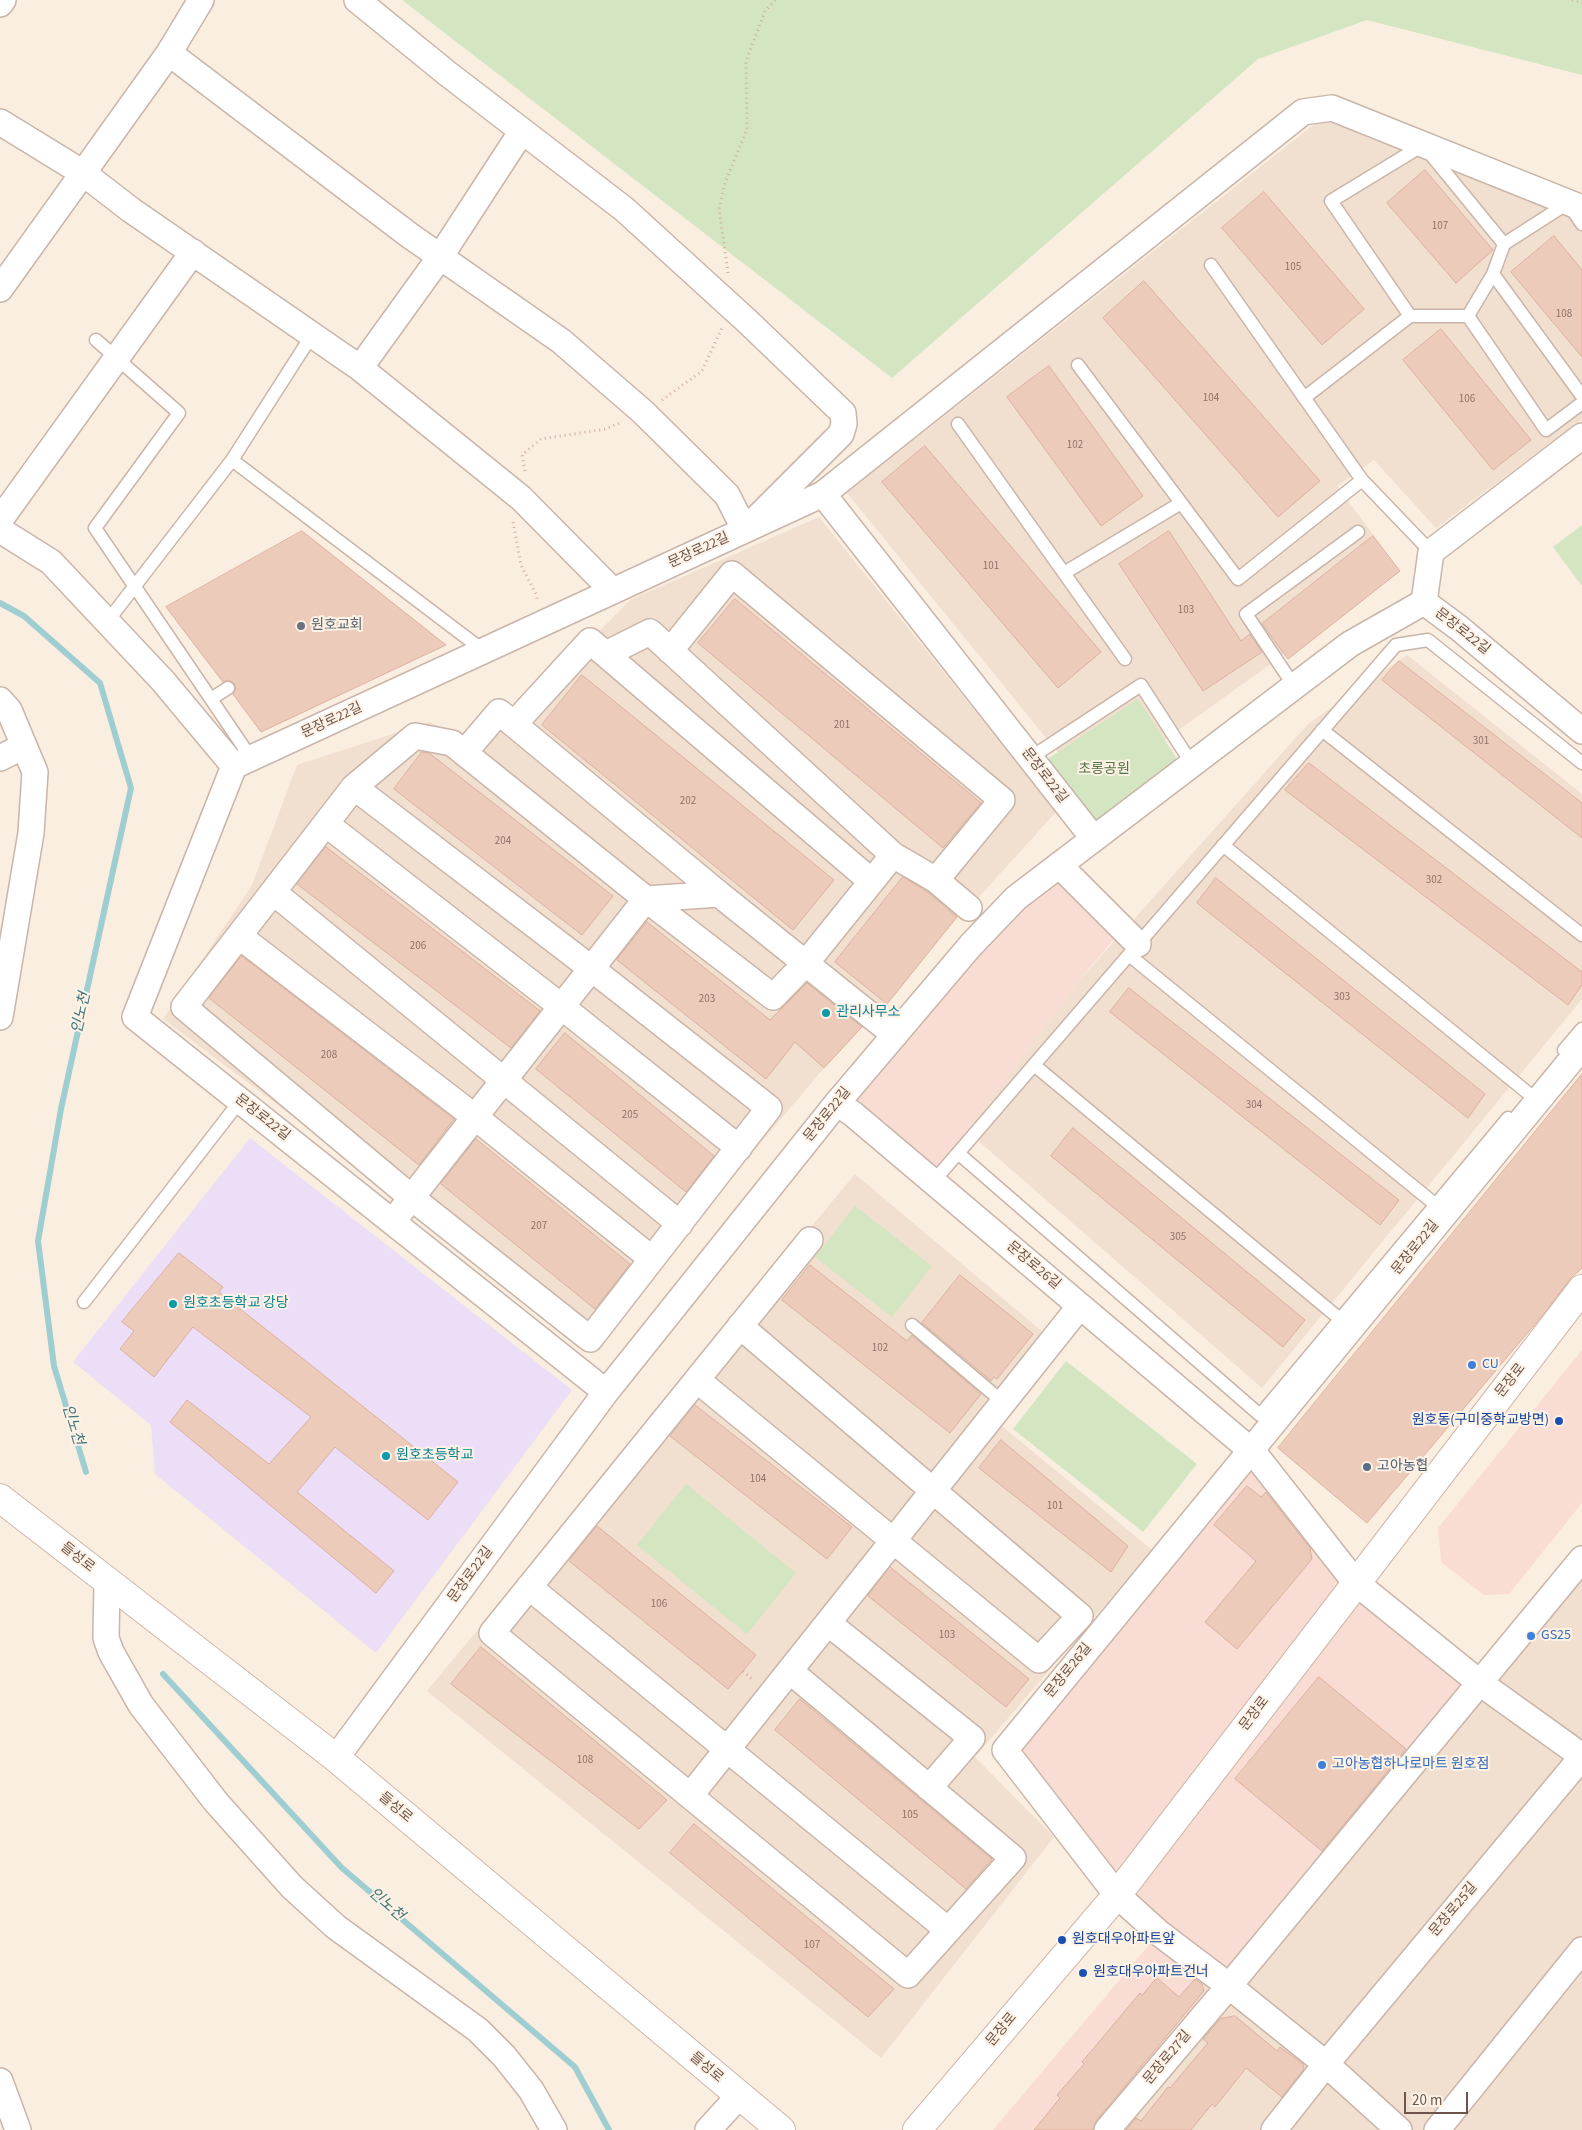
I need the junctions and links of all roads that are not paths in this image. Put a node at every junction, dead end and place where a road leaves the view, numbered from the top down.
1 (3, 0) edge
2 (200, 0) edge
3 (357, 0) edge
4 (0, 4) edge
5 (168, 52) junction
6 (0, 122) edge
7 (522, 131) junction
8 (1423, 145) junction
9 (83, 173) junction
10 (1575, 205) edge
11 (1582, 224) edge
12 (1504, 244) junction
13 (193, 252) junction
14 (440, 257) junction
15 (1211, 265) dead end
16 (1493, 274) junction
17 (0, 289) edge
18 (1410, 316) junction
19 (1468, 316) junction
20 (312, 335) junction
21 (96, 340) dead end
22 (117, 358) junction
23 (1078, 365) dead end
24 (360, 368) junction
25 (1582, 396) edge
26 (1304, 398) junction
27 (1582, 404) edge
28 (958, 424) dead end
29 (1582, 436) edge
30 (232, 460) junction
31 (1362, 480) junction
32 (823, 494) junction
33 (1181, 503) junction
34 (0, 520) edge
35 (0, 530) edge
36 (745, 530) junction
37 (1358, 532) dead end
38 (1431, 552) junction
39 (1064, 573) junction
40 (134, 586) junction
41 (613, 591) junction
42 (1424, 602) junction
43 (107, 622) junction
44 (484, 651) junction
45 (670, 651) junction
46 (606, 654) junction
47 (1125, 659) dead end
48 (1294, 686) junction
49 (228, 688) dead end
50 (211, 699) junction
51 (0, 700) edge
52 (514, 724) junction
53 (1322, 730) junction
54 (1582, 731) edge
55 (24, 746) junction
56 (464, 753) junction
57 (0, 758) edge
58 (1030, 758) junction
59 (242, 762) junction
60 (1582, 763) edge
61 (1192, 764) junction
62 (354, 787) junction
63 (326, 824) junction
64 (1094, 839) junction
65 (1223, 845) junction
66 (893, 855) junction
67 (1059, 864) junction
68 (936, 880) junction
69 (871, 881) junction
70 (273, 892) junction
71 (719, 894) junction
72 (646, 899) junction
73 (970, 908) dead end
74 (239, 936) junction
75 (1582, 936) edge
76 (1133, 950) junction
77 (806, 963) junction
78 (592, 968) junction
79 (562, 1007) junction
80 (0, 1017) edge
81 (1582, 1029) edge
82 (895, 1035) junction
83 (1582, 1047) edge
84 (1034, 1065) junction
85 (504, 1080) junction
86 (1528, 1093) junction
87 (240, 1101) junction
88 (837, 1103) junction
89 (475, 1117) junction
90 (739, 1148) junction
91 (958, 1153) junction
92 (933, 1182) junction
93 (412, 1198) junction
94 (1436, 1204) junction
95 (393, 1222) junction
96 (680, 1224) junction
97 (810, 1240) dead end
98 (652, 1259) junction
99 (1582, 1290) edge
100 (84, 1302) dead end
101 (1080, 1306) junction
102 (1340, 1319) junction
103 (912, 1325) dead end
104 (740, 1326) junction
105 (697, 1380) junction
106 (606, 1392) junction
107 (1004, 1403) junction
108 (1250, 1450) junction
109 (933, 1491) junction
110 (0, 1498) edge
111 (894, 1541) junction
112 (1582, 1559) edge
113 (107, 1582) junction
114 (1355, 1582) junction
115 (529, 1587) junction
116 (828, 1623) junction
117 (790, 1671) junction
118 (1480, 1683) junction
119 (727, 1750) junction
120 (1582, 1756) edge
121 (336, 1758) junction
122 (929, 1788) junction
123 (690, 1796) junction
124 (1117, 1895) junction
125 (948, 1930) junction
126 (1582, 1950) edge
127 (1229, 1986) junction
128 (1326, 2064) junction
129 (0, 2081) edge
130 (739, 2096) junction
131 (18, 2130) edge
132 (554, 2130) edge
133 (708, 2130) edge
134 (781, 2130) edge
135 (917, 2130) edge
136 (1107, 2130) edge
137 (1274, 2130) edge
138 (1399, 2130) edge
139 (1437, 2130) edge

1 - 4 street
2 - 5 street
3 - 7 street
5 - 9 street
5 - 14 street
6 - 9 street
7 - 14 street
7 - 36 street
8 - 10 street
8 - 12 lane
8 - 18 lane
8 - 32 street
9 - 13 street
9 - 17 street
10 - 11 lane
10 - 12 lane
12 - 16 lane
13 - 20 street
13 - 22 street
14 - 24 street
14 - 36 street
15 - 26 lane
16 - 19 lane
16 - 25 lane
18 - 19 lane
18 - 26 lane
19 - 27 lane
20 - 24 street
20 - 30 lane
21 - 22 lane
22 - 34 street
22 - 40 lane
23 - 33 lane
24 - 41 street
26 - 31 lane
28 - 39 lane
29 - 38 street
30 - 40 lane
30 - 44 lane
31 - 33 lane
31 - 38 lane
32 - 36 street, 문장로22길
32 - 58 street, 문장로22길
33 - 39 lane
35 - 43 street
36 - 41 street, 문장로22길
37 - 48 lane
38 - 42 street
39 - 47 lane
40 - 43 lane
40 - 50 lane
41 - 44 street, 문장로22길
42 - 48 street, 문장로22길
42 - 54 street, 문장로22길
43 - 59 street
44 - 59 street, 문장로22길
45 - 46 street
45 - 66 street
45 - 68 street
46 - 52 street
46 - 69 street
48 - 61 street, 문장로22길
49 - 50 lane
50 - 59 lane
51 - 55 street
52 - 56 street
52 - 71 street
53 - 60 lane
53 - 65 lane
53 - 75 lane
55 - 57 street
55 - 80 street
56 - 62 street
56 - 72 street
58 - 61 lane
58 - 64 street, 문장로22길
59 - 87 street, 문장로22길
61 - 64 street, 문장로22길
62 - 63 street
62 - 78 street
63 - 70 street
63 - 79 street
64 - 67 street, 문장로22길
65 - 76 lane
65 - 86 lane
66 - 68 street
66 - 69 street
67 - 76 street
67 - 82 street, 문장로22길
68 - 73 street
69 - 77 street
70 - 74 street
70 - 85 street
71 - 72 street
71 - 77 street
72 - 77 street
72 - 78 street
74 - 89 street
74 - 93 street
76 - 84 lane
76 - 94 lane
77 - 82 street
78 - 79 street
78 - 90 street
79 - 85 street
79 - 90 street
81 - 86 lane
82 - 88 street, 문장로22길
83 - 108 street, 문장로22길
84 - 91 lane
84 - 102 lane
85 - 89 street
85 - 96 street
86 - 94 lane
87 - 95 street, 문장로22길
87 - 100 lane
88 - 92 street, 문장로26길
88 - 106 street, 문장로22길
89 - 93 street
89 - 98 street
90 - 96 street
91 - 92 lane
91 - 102 lane
92 - 101 street, 문장로26길
93 - 95 street
93 - 98 street
94 - 102 lane
95 - 106 street, 문장로22길
96 - 98 street
97 - 104 street
99 - 114 street, 문장로
101 - 107 street
101 - 108 street, 문장로26길
103 - 107 lane
104 - 105 street
104 - 109 street
105 - 111 street
105 - 115 street
106 - 121 street, 문장로22길
107 - 109 street
108 - 114 street, 문장로26길
108 - 124 street, 문장로26길
109 - 111 street
109 - 111 street
110 - 113 street, 들성로
111 - 116 street
112 - 118 street
113 - 121 street, 들성로
113 - 132 street
114 - 118 street, 문장로25길
114 - 124 street, 문장로
115 - 119 street
115 - 123 street
116 - 117 street
116 - 122 street
117 - 119 street
117 - 122 street
118 - 120 street, 문장로25길
118 - 127 street
119 - 123 street
119 - 125 street
120 - 128 street, 문장로25길
121 - 130 street, 들성로
122 - 125 street
123 - 125 street
124 - 127 street
124 - 135 street, 문장로
126 - 139 street
127 - 128 street
127 - 136 street, 문장로27길
128 - 137 street
128 - 138 street
129 - 131 street
130 - 133 street
130 - 134 street, 들성로

